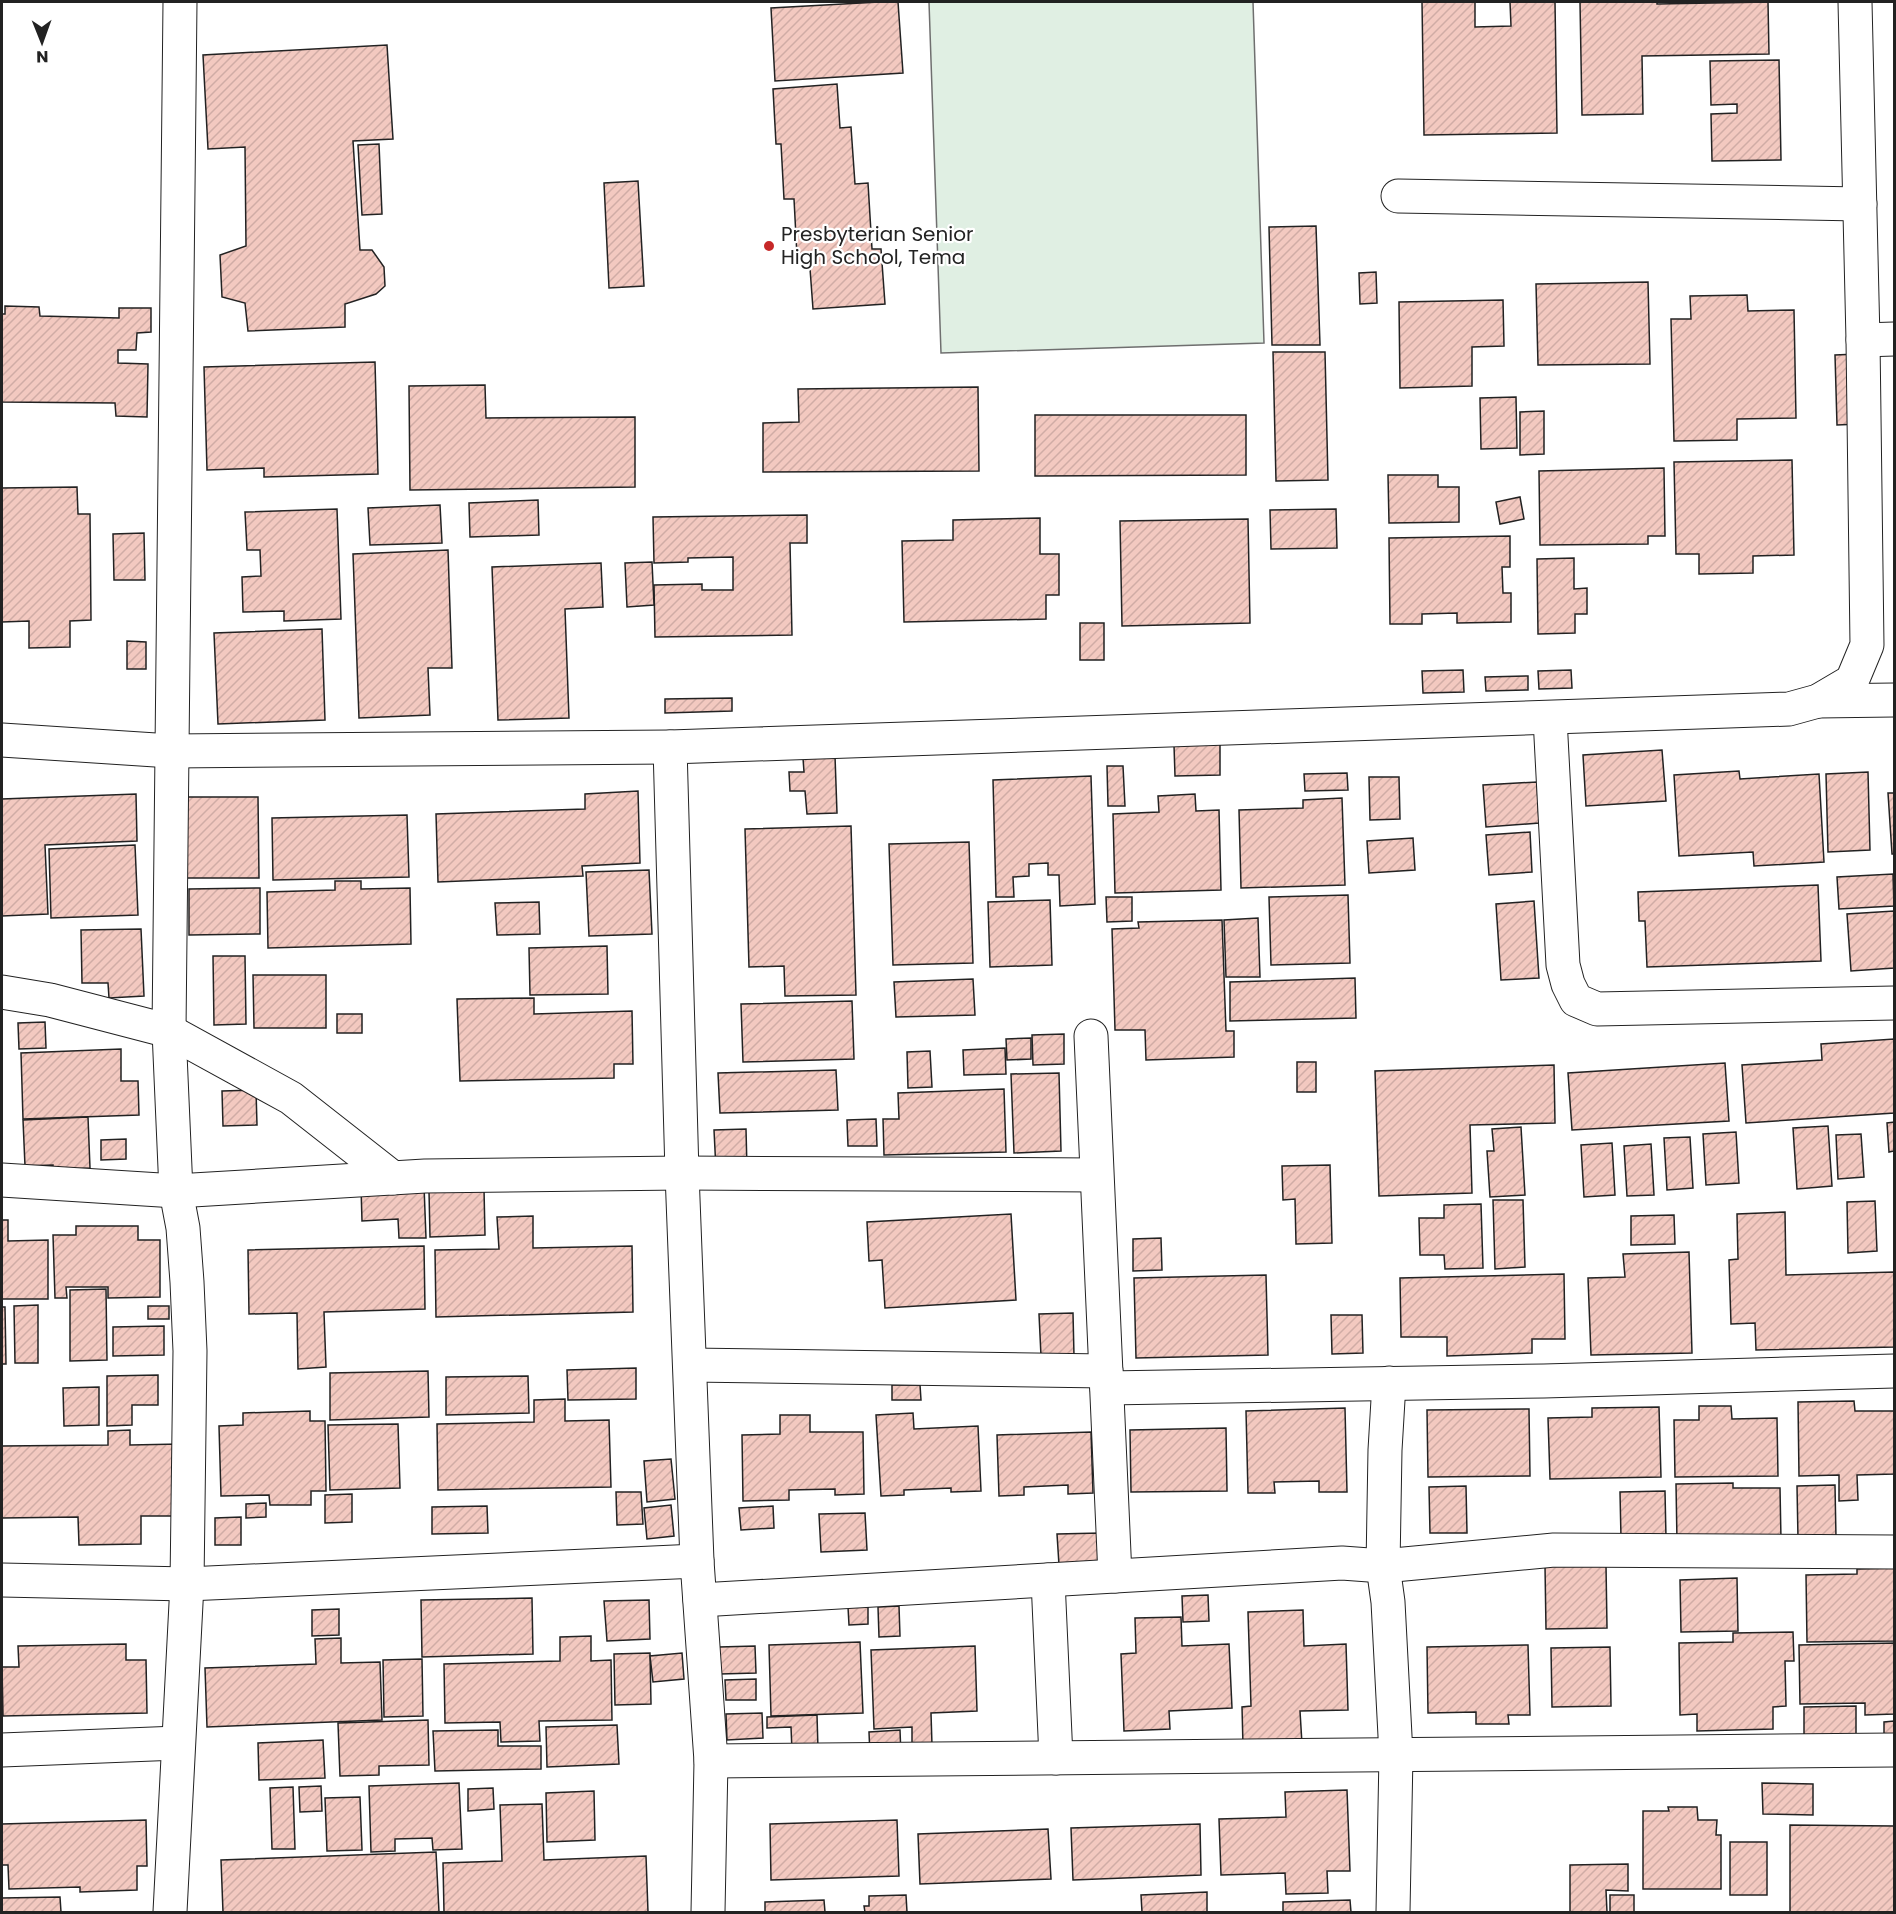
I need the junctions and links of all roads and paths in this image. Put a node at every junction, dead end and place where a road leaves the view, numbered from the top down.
1 (180, 2) edge
2 (1855, 2) edge
3 (1398, 196) dead end
4 (1860, 204) junction
5 (1879, 340) edge
6 (1894, 700) edge
7 (1818, 701) junction
8 (1550, 718) junction
9 (2, 740) edge
10 (669, 747) junction
11 (171, 751) junction
12 (2, 992) edge
13 (1894, 1003) edge
14 (169, 1031) junction
15 (1090, 1036) dead end
16 (682, 1173) junction
17 (1096, 1175) junction
18 (393, 1178) junction
19 (2, 1180) edge
20 (176, 1191) junction
21 (690, 1365) junction
22 (1894, 1371) edge
23 (1106, 1380) junction
24 (1389, 1383) junction
25 (1894, 1552) edge
26 (697, 1561) junction
27 (1383, 1566) junction
28 (1115, 1576) junction
29 (2, 1580) edge
30 (1048, 1580) junction
31 (187, 1584) junction
32 (700, 1600) junction
33 (178, 1743) junction
34 (2, 1749) edge
35 (1894, 1750) edge
36 (1396, 1755) junction
37 (1056, 1758) junction
38 (711, 1761) junction
39 (170, 1912) edge
40 (708, 1912) edge
41 (1393, 1912) edge

1 - 11 street
2 - 4 street
3 - 4 street
4 - 5 street
5 - 7 street
6 - 7 street
7 - 8 street
8 - 10 street
8 - 13 street
9 - 11 street
10 - 11 street
10 - 16 street
11 - 14 street
12 - 14 street
14 - 18 street
14 - 20 street
15 - 17 street
16 - 17 street
16 - 18 street
16 - 21 street
17 - 23 street
18 - 20 street
19 - 20 street
20 - 31 street
21 - 23 street
21 - 26 street
22 - 24 street
23 - 24 street
23 - 28 street
24 - 27 street
25 - 27 street
26 - 31 street
26 - 32 street
27 - 28 street
27 - 36 street
28 - 30 street
29 - 31 street
30 - 32 street
30 - 37 street
31 - 33 street
32 - 38 street
33 - 34 street
33 - 39 street
35 - 36 street
36 - 37 street
36 - 41 street
37 - 38 street
38 - 40 street

